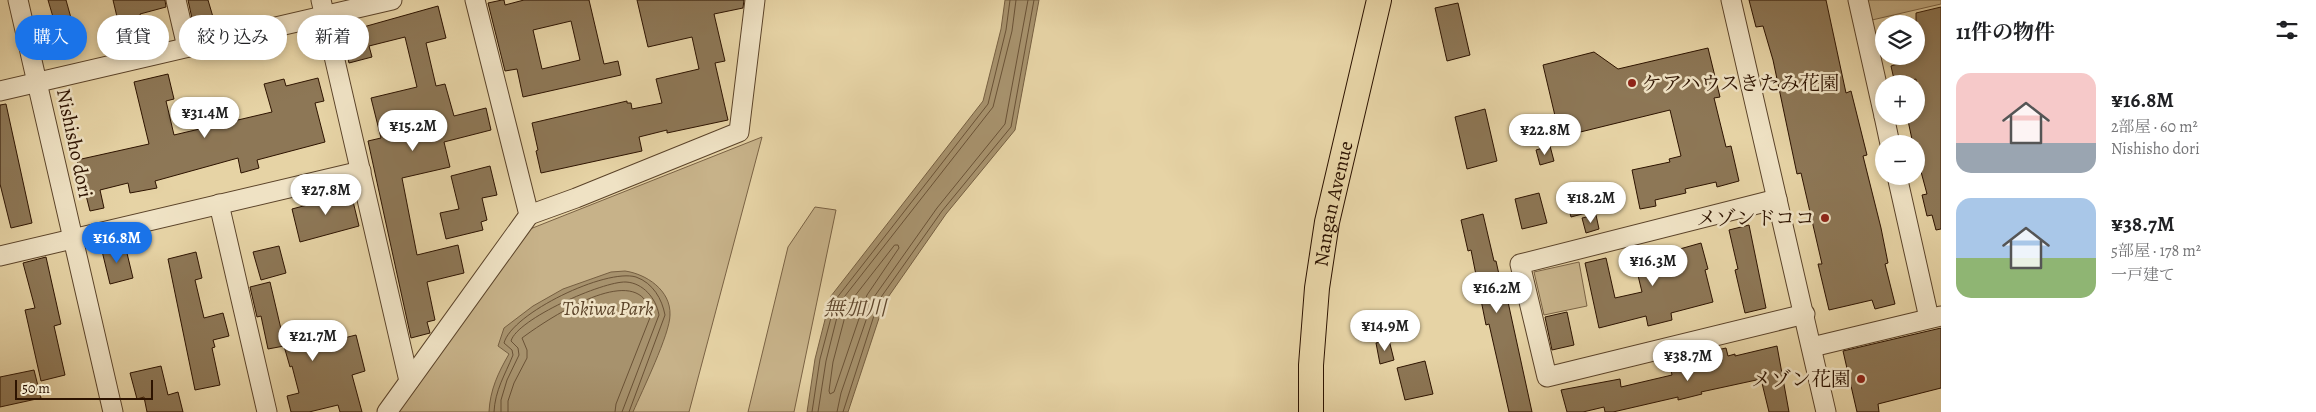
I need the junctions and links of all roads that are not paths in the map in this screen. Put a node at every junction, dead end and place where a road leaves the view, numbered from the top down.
1 (18, 0) edge
2 (176, 0) edge
3 (392, 0) edge
4 (475, 0) edge
5 (755, 0) edge
6 (1379, 0) edge
7 (1731, 0) edge
8 (1858, 0) edge
9 (323, 8) edge
10 (180, 15) edge
11 (287, 18) edge
12 (179, 49) edge
13 (1875, 76) edge
14 (38, 82) junction
15 (0, 91) edge
16 (362, 171) junction
17 (1899, 185) edge
18 (1777, 199) junction
19 (219, 204) junction
20 (529, 215) junction
21 (73, 238) junction
22 (0, 256) edge
23 (1804, 314) junction
24 (1935, 317) edge
25 (1812, 347) junction
26 (409, 381) junction
27 (110, 411) edge
28 (267, 412) edge
29 (387, 412) edge
30 (1311, 412) edge
31 (1826, 412) edge

1 - 14 street, Nishisho dori
2 - 10 street
3 - 9 street
4 - 20 street
5 - 20 street
6 - 30 main road, Nangan Avenue
7 - 18 street
8 - 13 street
9 - 11 street
9 - 16 street
12 - 14 street
14 - 15 street
14 - 21 street, Nishisho dori
16 - 19 street
16 - 26 street
17 - 24 street
18 - 23 street
18 - 23 street
19 - 21 street
19 - 28 street
20 - 26 street
21 - 22 street
21 - 27 street, Nishisho dori
23 - 25 street
24 - 25 street
25 - 31 street
26 - 29 street

